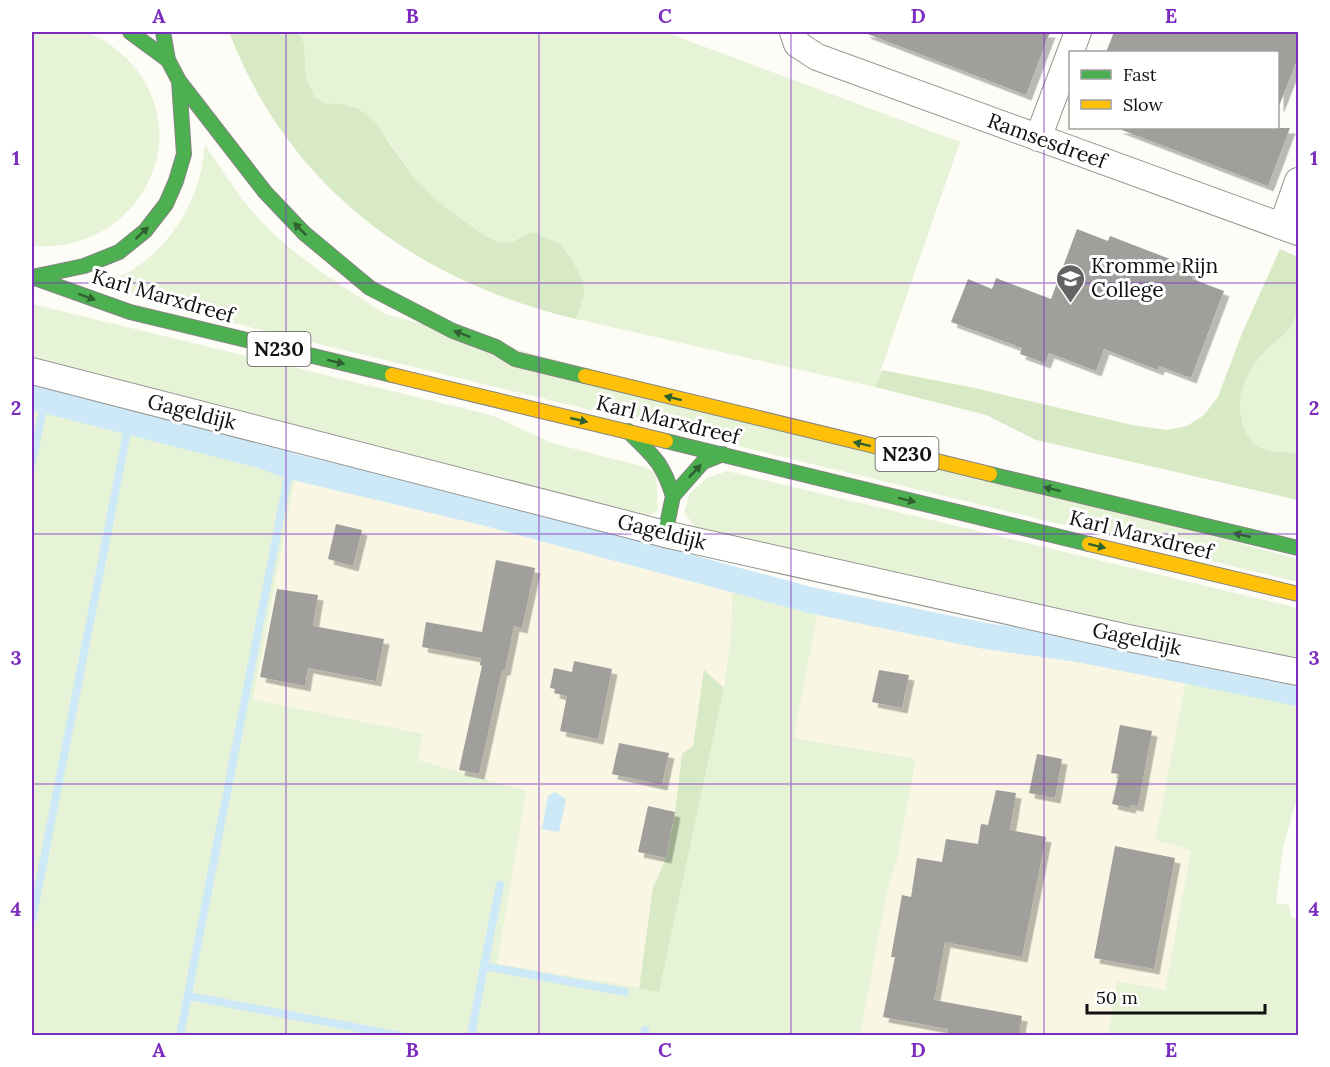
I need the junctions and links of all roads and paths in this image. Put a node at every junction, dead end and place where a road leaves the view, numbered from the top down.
1 (130, 32) edge
2 (164, 32) edge
3 (1078, 32) edge
4 (795, 38) edge
5 (1071, 51) edge
6 (1069, 56) edge
7 (168, 60) junction
8 (179, 81) junction
9 (1038, 138) junction
10 (1299, 181) edge
11 (1290, 229) edge
12 (32, 277) edge
13 (32, 371) edge
14 (628, 431) junction
15 (723, 454) junction
16 (673, 496) junction
17 (665, 534) junction
18 (1299, 548) edge
19 (1299, 594) edge
20 (1299, 672) edge

1 - 7 main road, N230
2 - 7 main road
3 - 5 street
4 - 9 street, Ramsesdreef
6 - 9 street
7 - 8 main road, N230
12 -> 8 main road, N230
18 -> 8 main road, Karl Marxdreef / N230
9 - 11 street, Ramsesdreef
10 - 11 street
12 -> 14 main road, Karl Marxdreef / N230
13 - 17 street, Gageldijk
14 - 15 main road, Karl Marxdreef / N230
14 - 16 main road
16 -> 15 main road
15 -> 19 main road, Karl Marxdreef / N230
16 - 17 main road
17 - 20 street, Gageldijk

